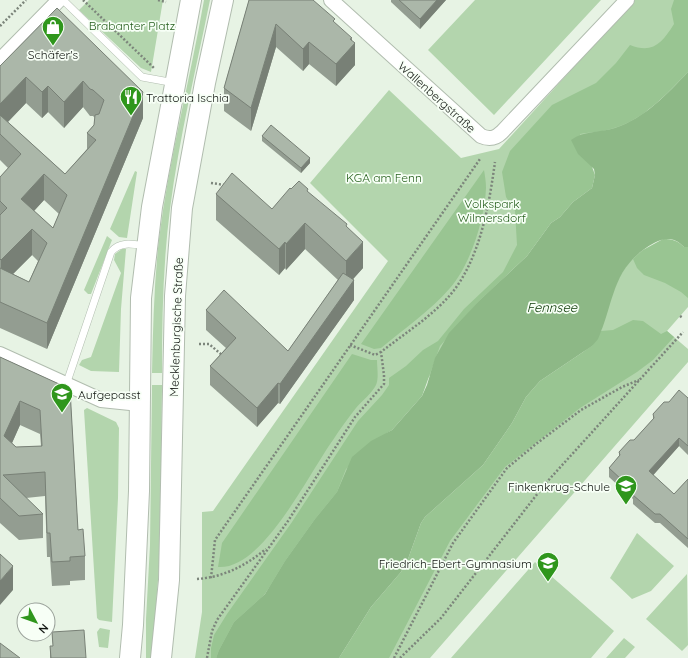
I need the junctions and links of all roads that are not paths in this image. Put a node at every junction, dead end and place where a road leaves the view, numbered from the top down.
1 (59, 0) edge
2 (63, 0) edge
3 (191, 0) edge
4 (223, 0) edge
5 (331, 0) edge
6 (627, 0) edge
7 (0, 60) edge
8 (175, 83) junction
9 (146, 247) junction
10 (0, 354) edge
11 (66, 385) junction
12 (140, 404) junction
13 (130, 658) edge
14 (161, 658) edge

1 - 7 street
2 - 8 lane
3 - 8 main road
4 - 14 main road, Mecklenburgische Straße
5 - 6 street, Wallenbergstraße
8 - 9 main road
9 - 11 lane
9 - 12 main road
10 - 11 street
11 - 12 street
12 - 13 main road

